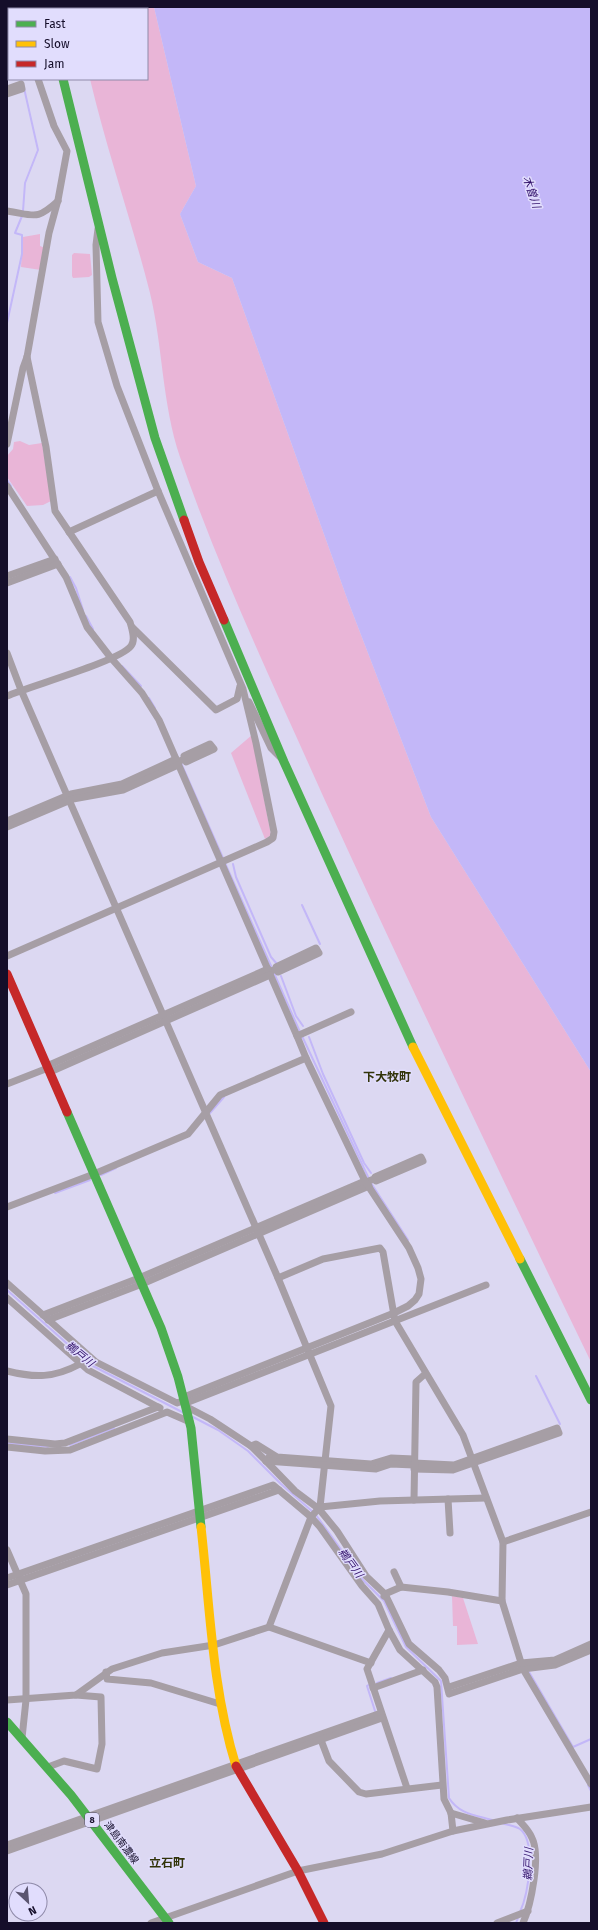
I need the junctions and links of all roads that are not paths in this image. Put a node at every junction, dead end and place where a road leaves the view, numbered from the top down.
1 (38, 80) edge
2 (63, 80) edge
3 (7, 89) edge
4 (7, 94) edge
5 (58, 200) junction
6 (7, 212) edge
7 (99, 221) junction
8 (27, 357) junction
9 (7, 444) edge
10 (7, 486) edge
11 (158, 491) junction
12 (69, 532) junction
13 (56, 562) junction
14 (7, 576) edge
15 (7, 583) edge
16 (132, 627) junction
17 (7, 653) edge
18 (110, 658) junction
19 (242, 686) junction
20 (21, 690) junction
21 (7, 696) edge
22 (185, 759) dead end
23 (177, 762) junction
24 (284, 762) junction
25 (69, 798) junction
26 (7, 821) edge
27 (7, 827) edge
28 (221, 862) junction
29 (117, 908) junction
30 (7, 956) edge
31 (276, 969) junction
32 (269, 972) junction
33 (7, 974) edge
34 (351, 1012) dead end
35 (164, 1017) junction
36 (297, 1036) junction
37 (306, 1058) junction
38 (48, 1069) junction
39 (7, 1084) edge
40 (205, 1112) junction
41 (94, 1174) junction
42 (374, 1179) junction
43 (367, 1183) junction
44 (7, 1207) edge
45 (257, 1231) junction
46 (278, 1278) junction
47 (140, 1281) junction
48 (7, 1283) edge
49 (486, 1285) dead end
50 (7, 1298) edge
51 (394, 1313) junction
52 (45, 1317) junction
53 (395, 1321) junction
54 (309, 1351) junction
55 (80, 1364) junction
56 (7, 1371) edge
57 (425, 1374) junction
58 (591, 1400) edge
59 (186, 1403) junction
60 (158, 1407) junction
61 (167, 1412) junction
62 (189, 1421) junction
63 (7, 1439) edge
64 (251, 1446) junction
65 (7, 1447) edge
66 (271, 1454) junction
67 (266, 1461) junction
68 (472, 1461) junction
69 (325, 1463) junction
70 (414, 1464) junction
71 (486, 1498) junction
72 (448, 1499) junction
73 (414, 1500) junction
74 (316, 1512) junction
75 (591, 1512) edge
76 (201, 1514) junction
77 (450, 1533) dead end
78 (503, 1542) junction
79 (7, 1550) edge
80 (394, 1572) dead end
81 (20, 1577) junction
82 (7, 1578) edge
83 (7, 1585) edge
84 (401, 1587) junction
85 (382, 1599) junction
86 (502, 1601) junction
87 (269, 1627) junction
88 (389, 1630) junction
89 (591, 1644) edge
90 (214, 1645) junction
91 (591, 1650) edge
92 (371, 1663) junction
93 (522, 1666) junction
94 (423, 1670) junction
95 (106, 1672) junction
96 (373, 1688) junction
97 (76, 1696) junction
98 (7, 1700) edge
99 (26, 1700) junction
100 (220, 1704) junction
101 (382, 1716) junction
102 (7, 1722) edge
103 (22, 1738) junction
104 (321, 1740) junction
105 (48, 1767) junction
106 (236, 1767) junction
107 (591, 1784) edge
108 (442, 1785) junction
109 (406, 1788) junction
110 (591, 1807) edge
111 (451, 1813) junction
112 (90, 1818) junction
113 (517, 1818) junction
114 (489, 1823) junction
115 (453, 1831) junction
116 (7, 1845) edge
117 (7, 1851) edge
118 (298, 1871) junction
119 (527, 1911) junction
120 (513, 1919) edge
121 (167, 1921) edge
122 (151, 1923) edge
123 (324, 1923) edge
124 (497, 1923) edge
125 (523, 1923) edge

1 - 5 street
2 - 7 street
3 - 4 street
5 - 6 street
5 - 8 street
7 - 11 street
7 - 24 street
8 - 9 street
8 - 12 street
10 - 13 street
11 - 12 street
11 - 19 street
12 - 16 street
13 - 14 street
13 - 15 street
13 - 18 street
16 - 18 street
16 - 19 street
17 - 20 street
18 - 20 street
18 - 23 street
19 - 24 street
19 - 28 street
20 - 21 street
20 - 25 street
22 - 23 street
23 - 25 street
23 - 28 street
24 - 58 street
25 - 26 street
25 - 27 street
25 - 29 street
28 - 29 street
28 - 32 street
29 - 30 street
29 - 35 street
31 - 31 street
31 - 32 street
32 - 35 street
32 - 36 street
33 - 38 street
34 - 36 street
35 - 38 street
35 - 40 street
36 - 37 street
37 - 40 street
37 - 43 street
38 - 39 street
38 - 41 street
40 - 41 street
40 - 45 street
41 - 44 street
41 - 47 street
42 - 42 street
42 - 43 street
43 - 45 street
43 - 51 street
45 - 46 street
45 - 47 street
46 - 51 street
46 - 54 street
47 - 52 street
47 - 59 street
48 - 52 street
49 - 53 street
50 - 55 street
51 - 53 street
51 - 54 street
52 - 59 street
53 - 54 street
53 - 57 street
54 - 59 street
54 - 69 street
55 - 56 street
55 - 60 street
57 - 68 street
57 - 70 street
59 - 62 street
59 - 64 street
60 - 61 street
60 - 63 street
61 - 62 street
61 - 65 street
62 - 76 street
64 - 66 street
64 - 67 street
66 - 67 street
66 - 69 street
67 - 69 street
67 - 74 street
68 - 68 street
68 - 70 street
68 - 71 street
69 - 70 street
69 - 74 street
70 - 73 street
71 - 72 street
71 - 78 street
72 - 73 street
72 - 77 street
73 - 74 street
74 - 76 street
74 - 85 street
74 - 85 street
74 - 87 street
75 - 78 street
76 - 81 street
76 - 90 street
78 - 86 street
79 - 81 street
80 - 84 street
81 - 82 street
81 - 83 street
81 - 99 street
84 - 85 street
84 - 86 street
85 - 88 street
85 - 93 street
86 - 93 street
87 - 90 street
87 - 92 street
88 - 92 street
88 - 94 street
89 - 93 street
90 - 95 street
90 - 100 street
91 - 93 street
92 - 96 street
93 - 107 street
94 - 96 street
94 - 108 street
95 - 97 street
95 - 100 street
96 - 101 street
97 - 99 street
97 - 105 street
98 - 99 street
99 - 103 street
100 - 106 street
101 - 104 street
101 - 106 street
101 - 109 street
102 - 103 street, 津島南濃線 / 8
103 - 105 street, 津島南濃線 / 8
104 - 106 street
104 - 109 street
105 - 112 street, 津島南濃線 / 8
106 - 112 street
106 - 118 street
108 - 109 street
108 - 111 street
110 - 113 street
111 - 114 street
111 - 115 street
112 - 116 street
112 - 117 street
112 - 121 street, 津島南濃線 / 8
113 - 114 street
113 - 119 street
114 - 115 street
115 - 118 street
118 - 121 street
118 - 123 street
119 - 120 street
119 - 125 street
120 - 124 street
121 - 122 street

